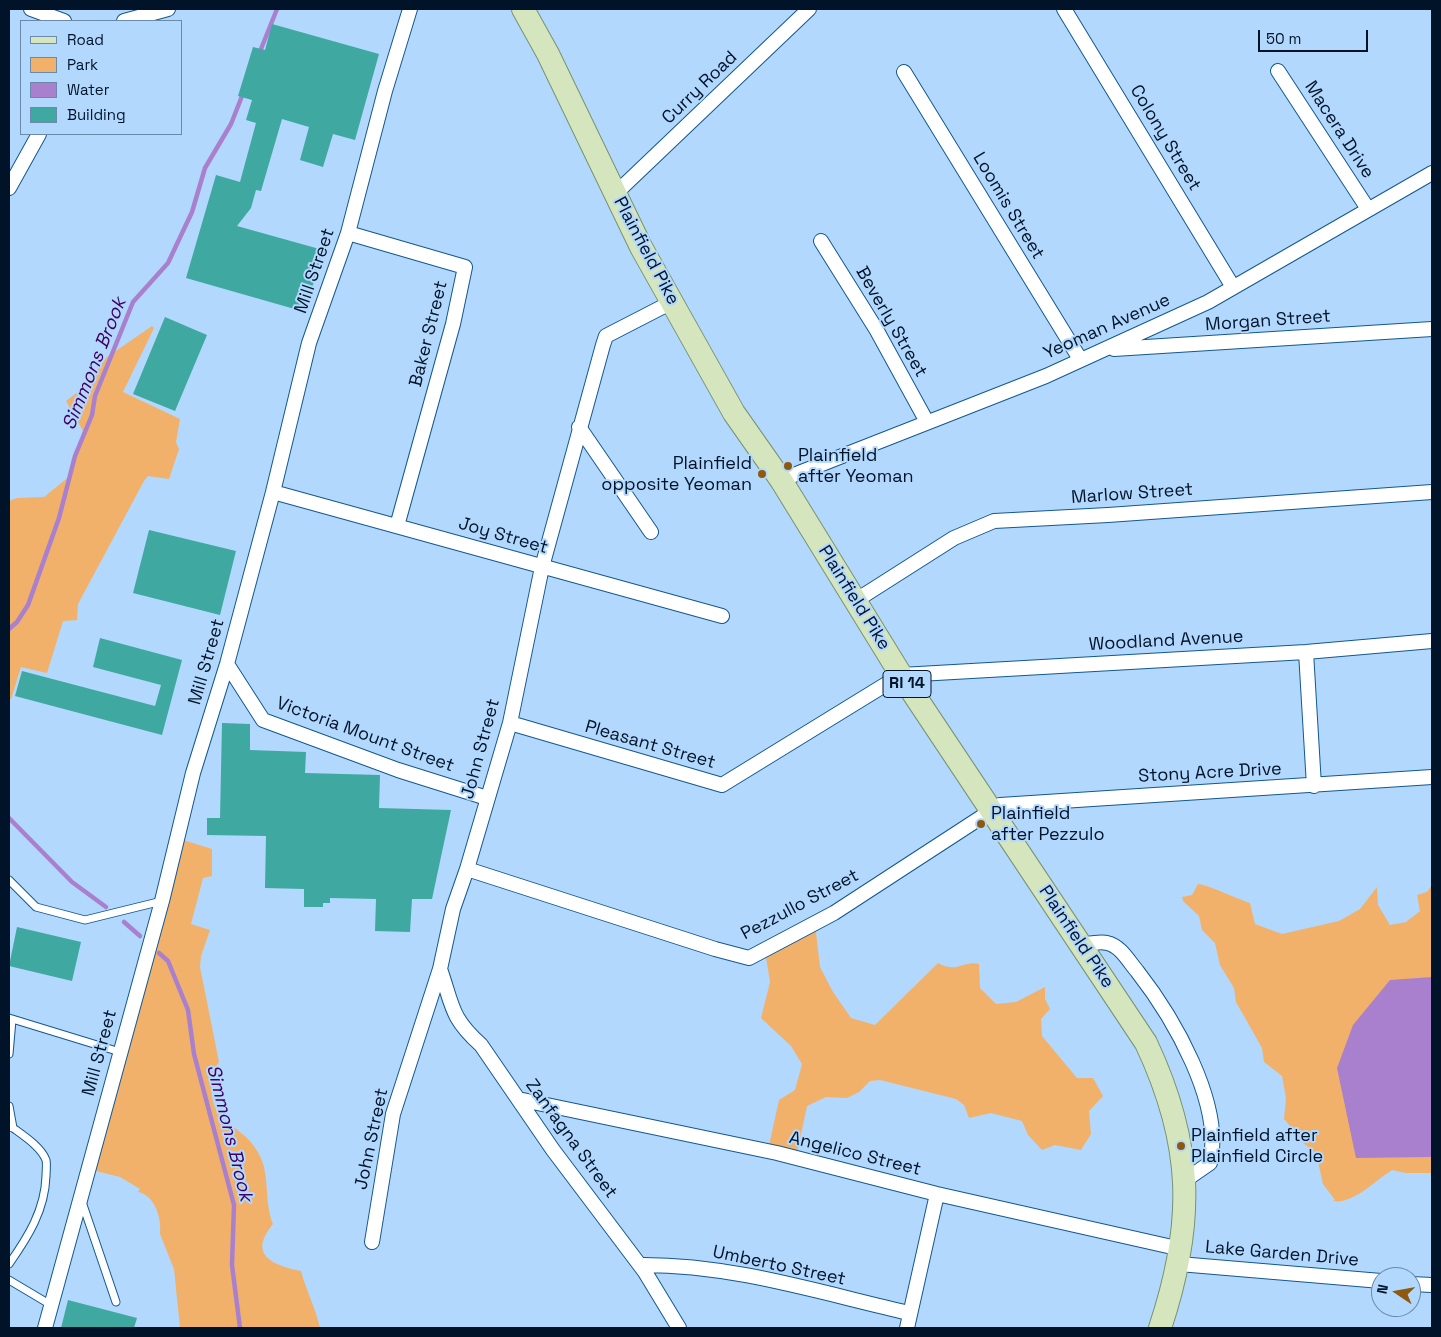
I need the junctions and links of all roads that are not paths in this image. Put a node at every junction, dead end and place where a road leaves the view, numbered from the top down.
1 (31, 9) edge
2 (168, 9) edge
3 (410, 9) edge
4 (523, 9) edge
5 (809, 9) edge
6 (1064, 9) edge
7 (61, 20) edge
8 (128, 20) edge
9 (1278, 70) dead end
10 (904, 72) dead end
11 (37, 135) edge
12 (1432, 173) edge
13 (9, 188) edge
14 (616, 194) junction
15 (1368, 209) junction
16 (348, 233) junction
17 (821, 241) dead end
18 (1233, 287) junction
19 (672, 302) junction
20 (1432, 330) edge
21 (1106, 350) junction
22 (1080, 359) junction
23 (927, 422) junction
24 (579, 427) junction
25 (781, 480) junction
26 (274, 492) junction
27 (1432, 492) edge
28 (396, 526) junction
29 (651, 532) dead end
30 (542, 567) junction
31 (855, 601) junction
32 (722, 616) dead end
33 (1432, 641) edge
34 (1306, 652) junction
35 (227, 664) junction
36 (901, 675) junction
37 (510, 723) junction
38 (1432, 777) edge
39 (1314, 786) junction
40 (487, 798) junction
41 (992, 811) junction
42 (467, 869) junction
43 (9, 880) edge
44 (162, 901) junction
45 (1081, 944) junction
46 (440, 969) junction
47 (10, 1019) edge
48 (120, 1052) junction
49 (9, 1054) edge
50 (518, 1099) junction
51 (9, 1106) edge
52 (11, 1128) edge
53 (1184, 1181) junction
54 (937, 1194) junction
55 (80, 1197) junction
56 (372, 1242) dead end
57 (1180, 1256) junction
58 (9, 1264) edge
59 (640, 1265) junction
60 (9, 1280) edge
61 (1371, 1280) edge
62 (116, 1302) dead end
63 (51, 1305) junction
64 (909, 1314) junction
65 (45, 1328) edge
66 (679, 1328) edge
67 (906, 1328) edge
68 (1160, 1328) edge

1 - 7 street
2 - 8 street
3 - 16 street, Mill Street
4 - 14 main road, Plainfield Pike / RI 14
5 - 14 street, Curry Road
6 - 18 street, Colony Street
9 - 15 street, Macera Drive
10 - 22 street, Loomis Street
11 - 13 street
12 - 15 street, Yeoman Avenue
14 - 19 main road, Plainfield Pike / RI 14
15 - 18 street, Yeoman Avenue
16 - 26 street, Mill Street
16 - 28 street, Baker Street
17 - 23 street, Beverly Street
18 - 21 street, Yeoman Avenue
19 - 24 street, John Street
19 - 25 main road, Plainfield Pike / RI 14
20 - 21 street, Morgan Street
21 - 22 street, Yeoman Avenue
22 - 23 street, Yeoman Avenue
23 - 25 street, Yeoman Avenue
24 - 29 street
24 - 30 street, John Street
25 - 31 main road, Plainfield Pike / RI 14
26 - 28 street, Joy Street
26 - 35 street, Mill Street
27 - 31 street, Marlow Street
28 - 30 street, Joy Street
30 - 32 street, Joy Street
30 - 37 street, John Street
31 - 36 main road, Plainfield Pike / RI 14
33 - 34 street, Woodland Avenue
34 - 36 street, Woodland Avenue
34 - 39 street
35 - 40 street, Victoria Mount Street
35 - 44 street, Mill Street
36 - 37 street, Pleasant Street
36 - 41 main road, Plainfield Pike / RI 14
37 - 40 street, John Street
38 - 39 street, Stony Acre Drive
39 - 41 street, Stony Acre Drive
40 - 42 street, John Street
41 - 42 street, Pezzullo Street
41 - 45 main road, Plainfield Pike / RI 14
42 - 46 street, John Street
43 - 44 lane
44 - 48 street, Mill Street
45 - 53 main road, Plainfield Pike / RI 14
45 - 53 street
46 - 50 street, Zanfagna Street
46 - 56 street, John Street
47 - 48 lane
47 - 49 lane
48 - 55 street, Mill Street
50 - 54 street, Angelico Street
50 - 59 street, Zanfagna Street
51 - 52 lane
52 - 58 lane
53 - 57 main road, Plainfield Pike / RI 14
54 - 57 street, Angelico Street
54 - 64 street
55 - 62 lane
55 - 63 street, Mill Street
57 - 61 street, Lake Garden Drive
57 - 68 main road, Plainfield Pike / RI 14
59 - 64 street, Umberto Street
59 - 66 street, Zanfagna Street
60 - 63 lane
63 - 65 street, Mill Street
64 - 67 street

